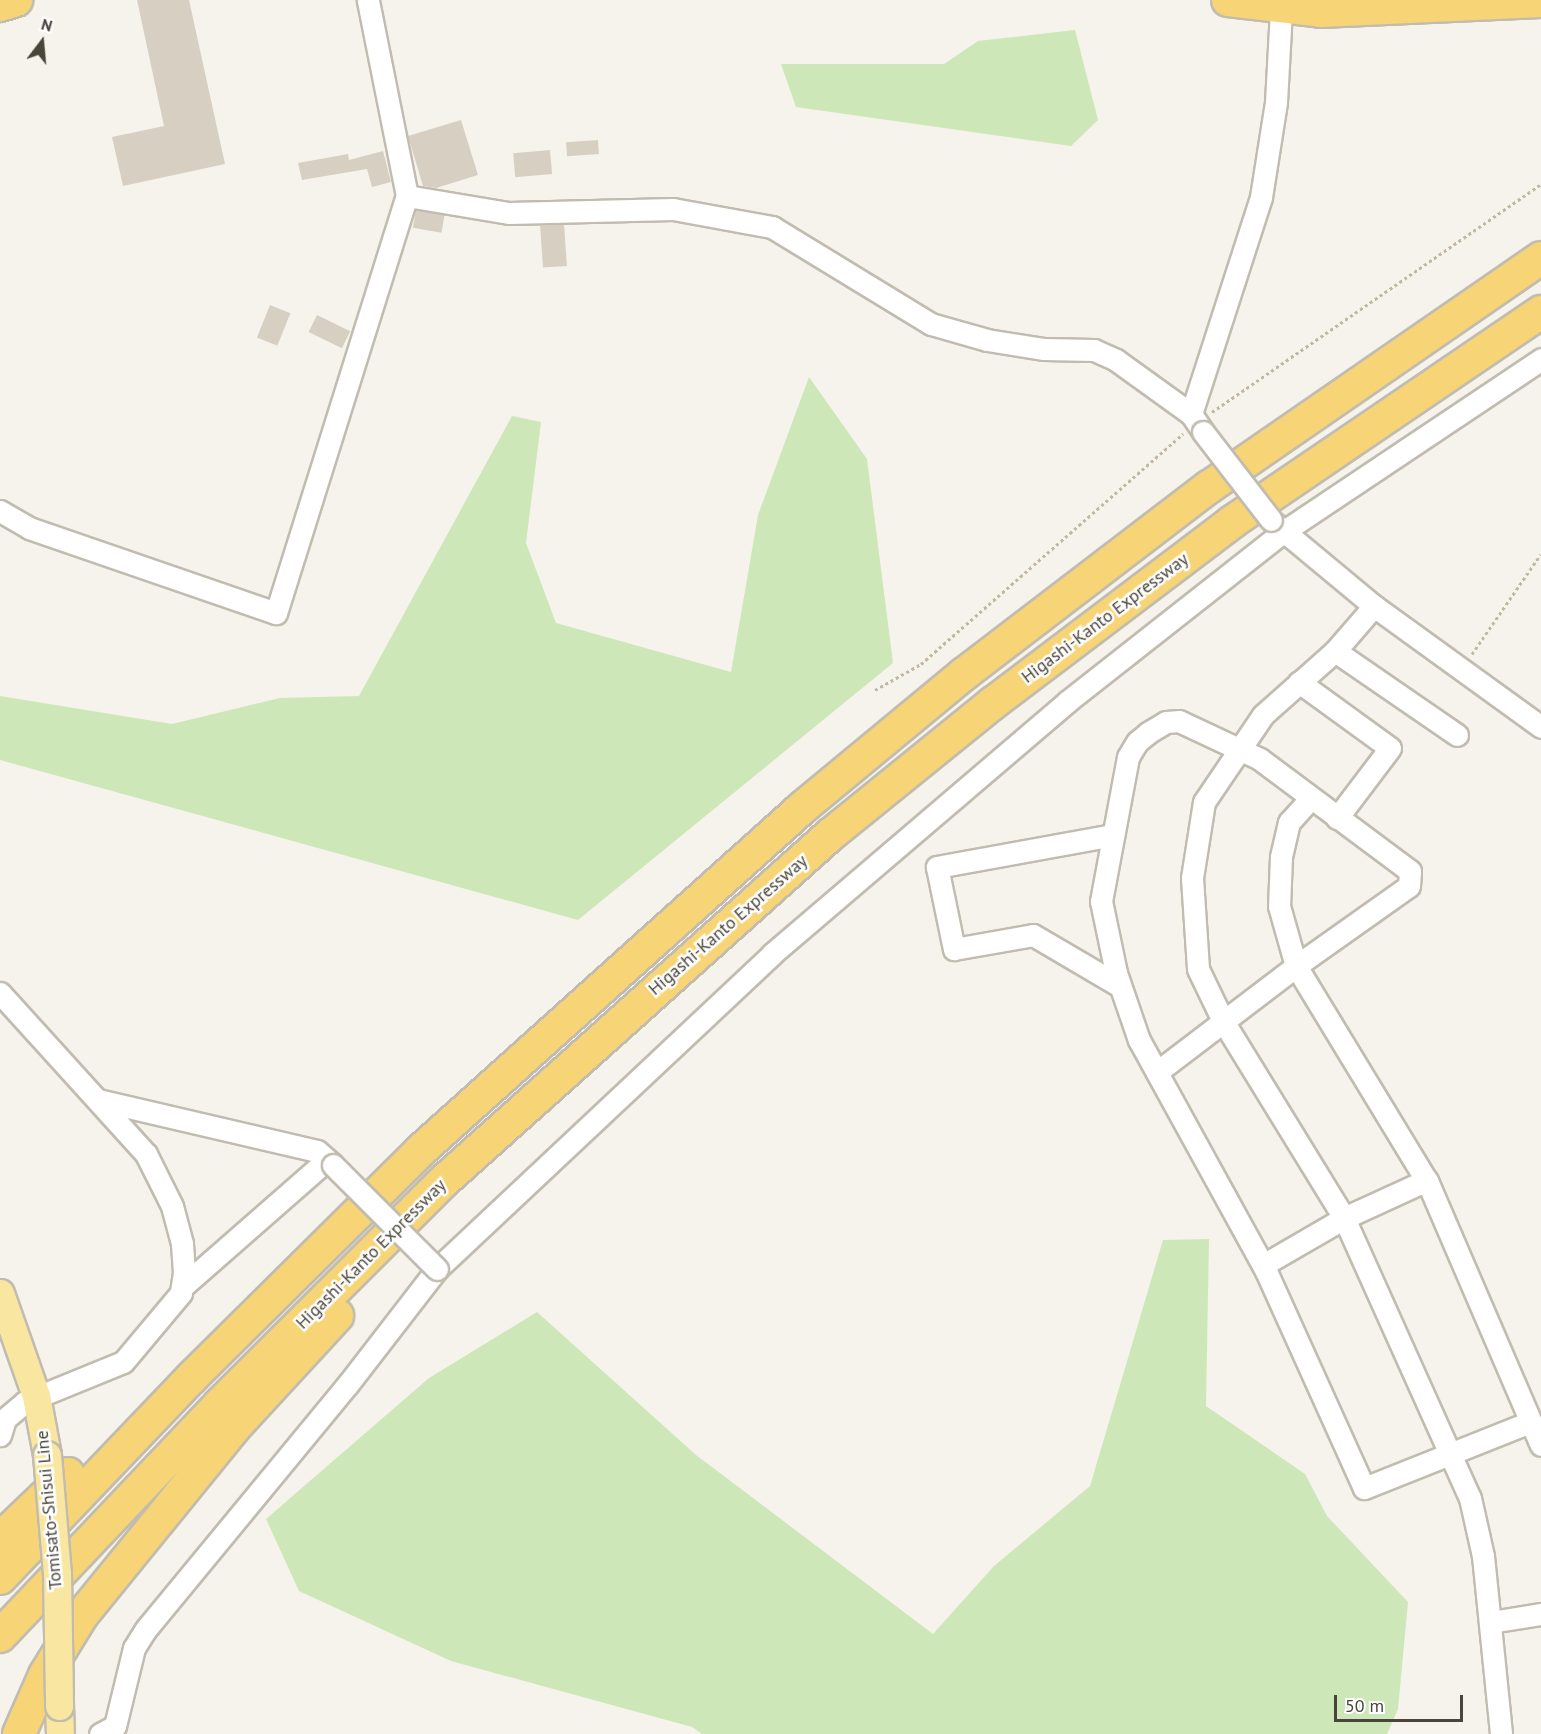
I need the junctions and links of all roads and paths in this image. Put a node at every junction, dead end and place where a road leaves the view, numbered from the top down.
1 (16, 0) edge
2 (368, 0) edge
3 (1228, 0) edge
4 (1541, 1) edge
5 (0, 5) edge
6 (1281, 9) junction
7 (407, 196) junction
8 (1541, 258) edge
9 (1541, 312) edge
10 (1541, 359) edge
11 (1191, 414) junction
12 (0, 511) edge
13 (1277, 526) junction
14 (1541, 554) edge
15 (1374, 606) junction
16 (1335, 651) junction
17 (1462, 667) junction
18 (1299, 682) junction
19 (1541, 727) edge
20 (1457, 735) dead end
21 (1240, 747) junction
22 (1310, 799) junction
23 (1337, 818) junction
24 (1113, 835) junction
25 (1296, 966) junction
26 (1120, 986) junction
27 (0, 993) edge
28 (1223, 1021) junction
29 (1157, 1072) junction
30 (98, 1100) junction
31 (528, 1104) junction
32 (330, 1162) junction
33 (1427, 1180) junction
34 (1344, 1218) junction
35 (1263, 1266) junction
36 (437, 1269) junction
37 (287, 1281) junction
38 (183, 1286) junction
39 (0, 1293) edge
40 (36, 1396) junction
41 (1530, 1422) junction
42 (0, 1435) edge
43 (1541, 1445) edge
44 (1452, 1454) junction
45 (0, 1539) edge
46 (0, 1578) edge
47 (1541, 1614) edge
48 (1491, 1622) junction
49 (0, 1636) edge
50 (19, 1734) edge
51 (60, 1734) edge
52 (100, 1734) edge
53 (1501, 1734) edge

1 - 5 highway
2 - 7 street
3 - 6 highway
4 - 6 highway
6 - 11 street
7 - 11 street
7 - 12 street
8 - 37 highway
9 - 31 highway, Higashi-Kanto Expressway
10 - 13 street
11 - 13 street, bridge
13 - 15 street
13 - 36 street
14 - 17 path
15 - 16 street
15 - 17 street
16 - 18 street
16 - 20 street
17 - 19 street
18 - 21 street
18 - 23 street
21 - 22 street
21 - 24 street
21 - 28 street
22 - 23 street
22 - 25 street
23 - 25 street
24 - 26 street
24 - 26 street
25 - 28 street
25 - 33 street
26 - 29 street
27 - 30 street
28 - 29 street
28 - 34 street
29 - 35 street
30 - 32 street
30 - 38 street
31 - 49 highway, Higashi-Kanto Expressway
31 - 50 highway
32 - 36 street, bridge
32 - 38 street
33 - 34 street
33 - 41 street
34 - 35 street
34 - 44 street
35 - 44 street
36 - 52 street
37 - 45 highway
37 - 46 highway
38 - 40 street
39 - 40 main road, Tomisato-Shisui Line
40 - 42 street
40 - 51 main road, Tomisato-Shisui Line, bridge
41 - 43 street
41 - 44 street
44 - 48 street
47 - 48 street
48 - 53 street

